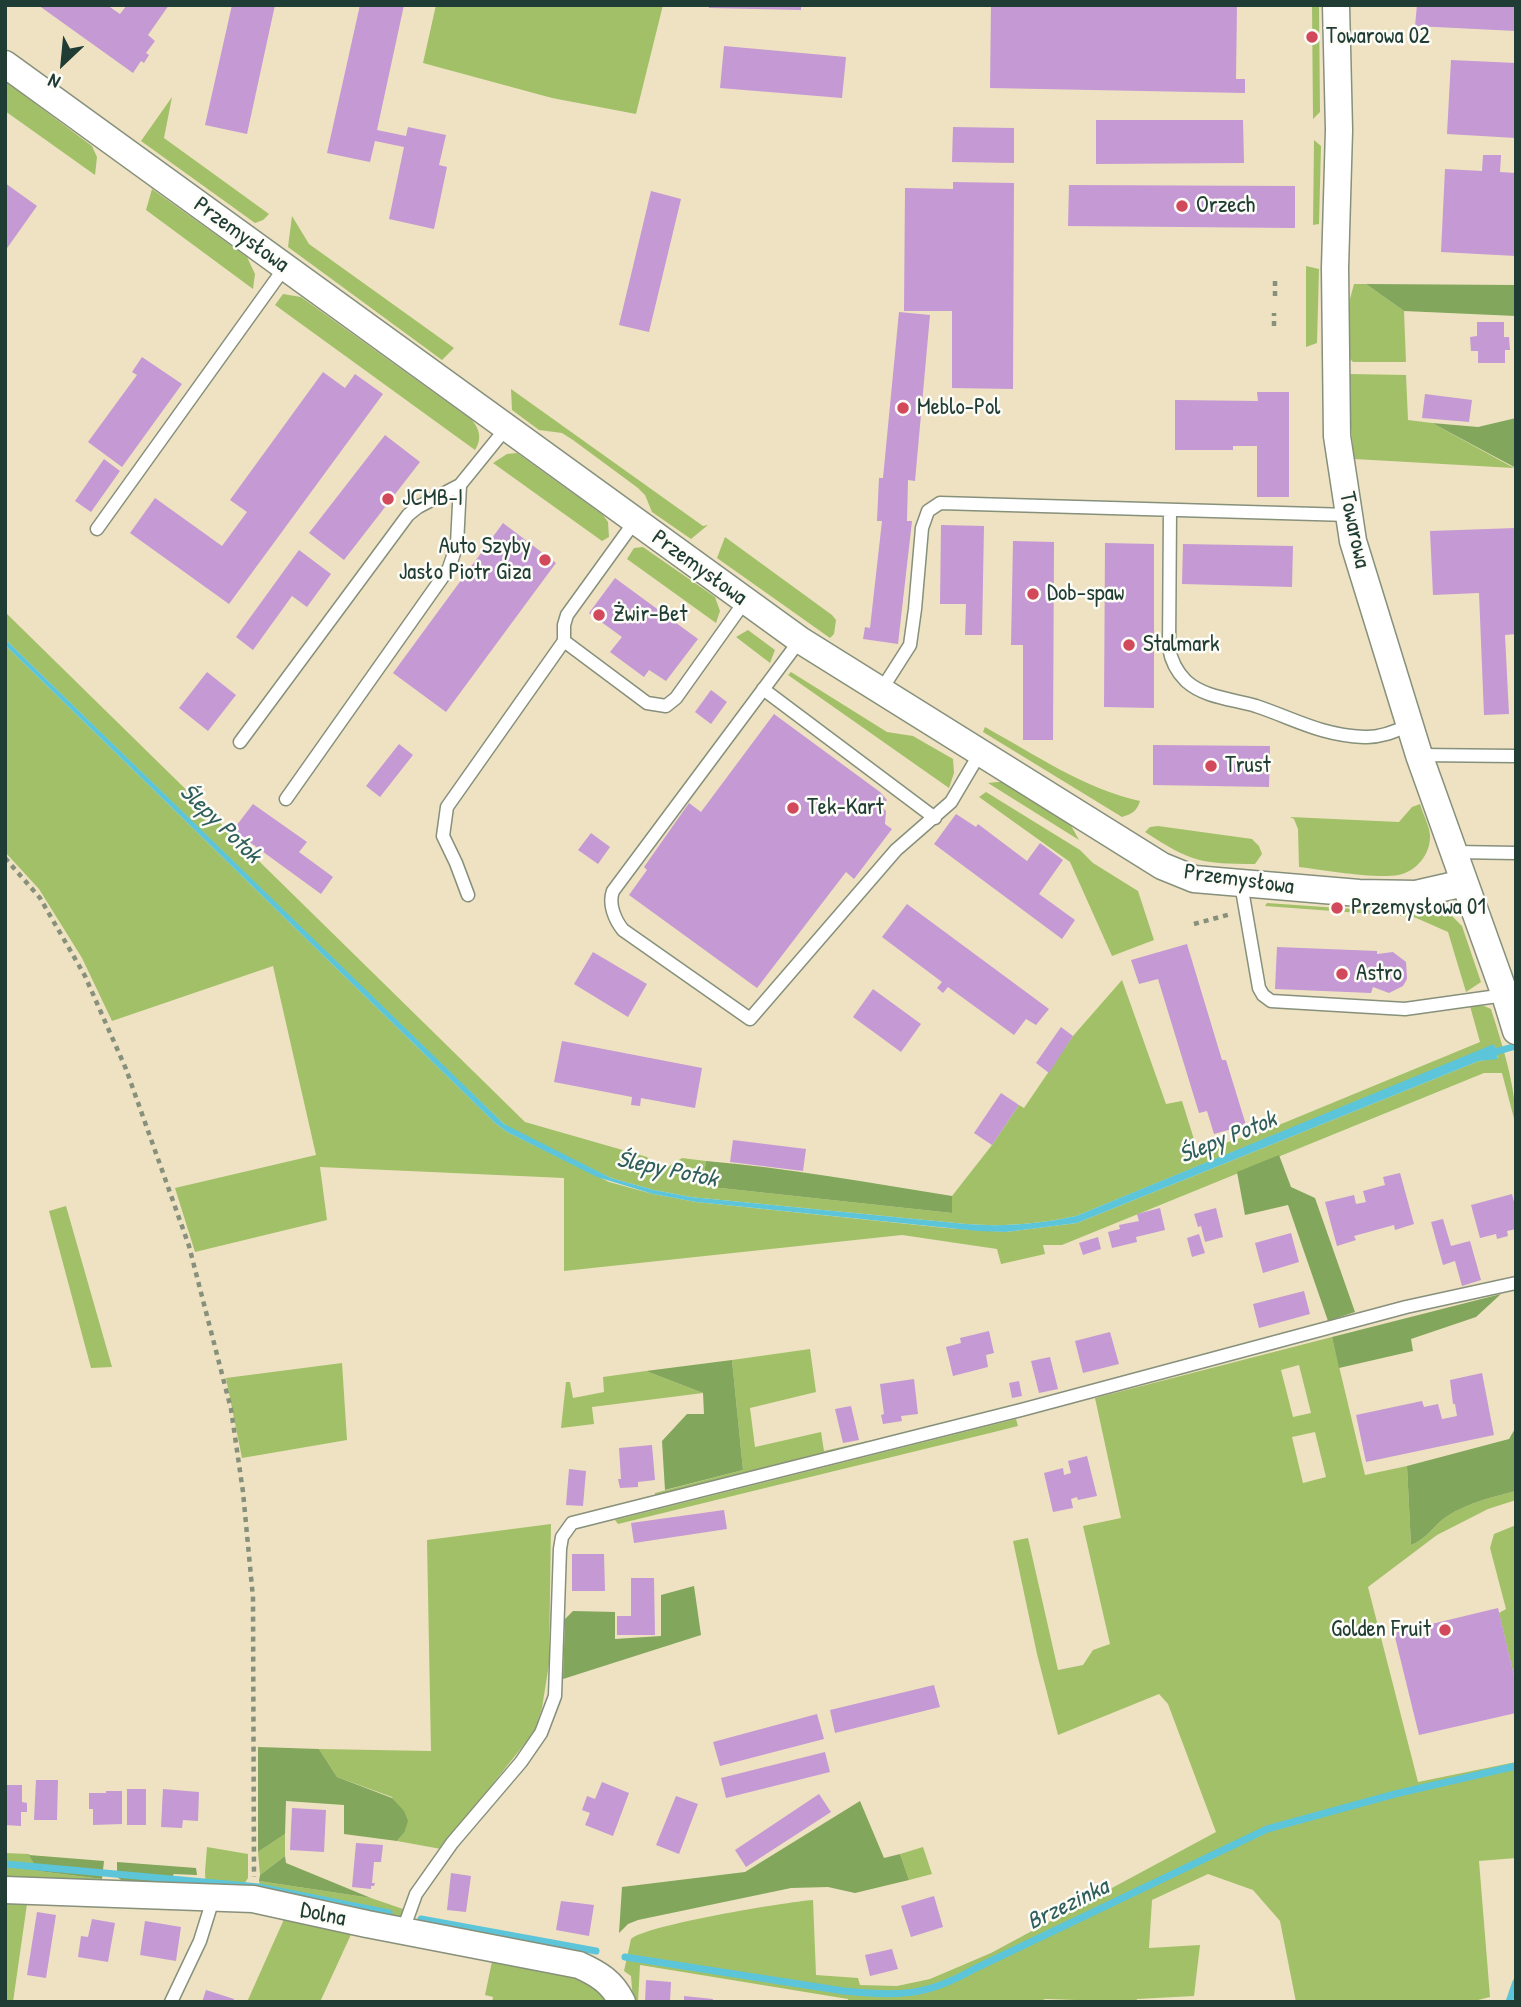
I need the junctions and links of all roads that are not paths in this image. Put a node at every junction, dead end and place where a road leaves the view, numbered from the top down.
1 (1336, 5) edge
2 (5, 64) edge
3 (285, 267) junction
4 (507, 427) junction
5 (460, 485) junction
6 (1170, 511) junction
7 (1349, 515) junction
8 (635, 521) junction
9 (97, 528) dead end
10 (745, 601) junction
11 (800, 640) junction
12 (564, 641) junction
13 (763, 689) junction
14 (880, 692) junction
15 (1410, 726) junction
16 (240, 742) dead end
17 (980, 753) junction
18 (1419, 755) junction
19 (1516, 756) edge
20 (286, 799) dead end
21 (934, 818) junction
22 (1454, 852) junction
23 (1516, 853) edge
24 (1464, 883) junction
25 (1241, 884) junction
26 (468, 895) dead end
27 (1511, 1015) edge
28 (1516, 1283) edge
29 (5, 1890) edge
30 (214, 1896) junction
31 (403, 1930) junction
32 (170, 2002) edge
33 (622, 2002) edge

1 - 7 street, Towarowa
2 - 3 street, Przemysłowa
3 - 4 street, Przemysłowa
3 - 9 lane
4 - 5 lane
4 - 8 street, Przemysłowa
5 - 16 lane
5 - 20 lane
6 - 7 lane
6 - 14 lane
6 - 15 lane
7 - 15 street, Towarowa
8 - 10 street, Przemysłowa
8 - 12 lane
10 - 11 street, Przemysłowa
10 - 12 lane
11 - 13 lane
11 - 14 street, Przemysłowa
12 - 26 lane
13 - 21 lane
13 - 21 lane
14 - 17 street, Przemysłowa
15 - 18 street, Towarowa
17 - 21 lane
17 - 25 street, Przemysłowa
18 - 19 lane
18 - 22 street, Towarowa
22 - 23 lane
22 - 24 street, Towarowa
24 - 25 street, Przemysłowa
24 - 27 street, Towarowa
25 - 27 lane
28 - 31 lane
29 - 30 street, Dolna
30 - 31 street, Dolna
30 - 32 lane
31 - 33 street, Dolna

